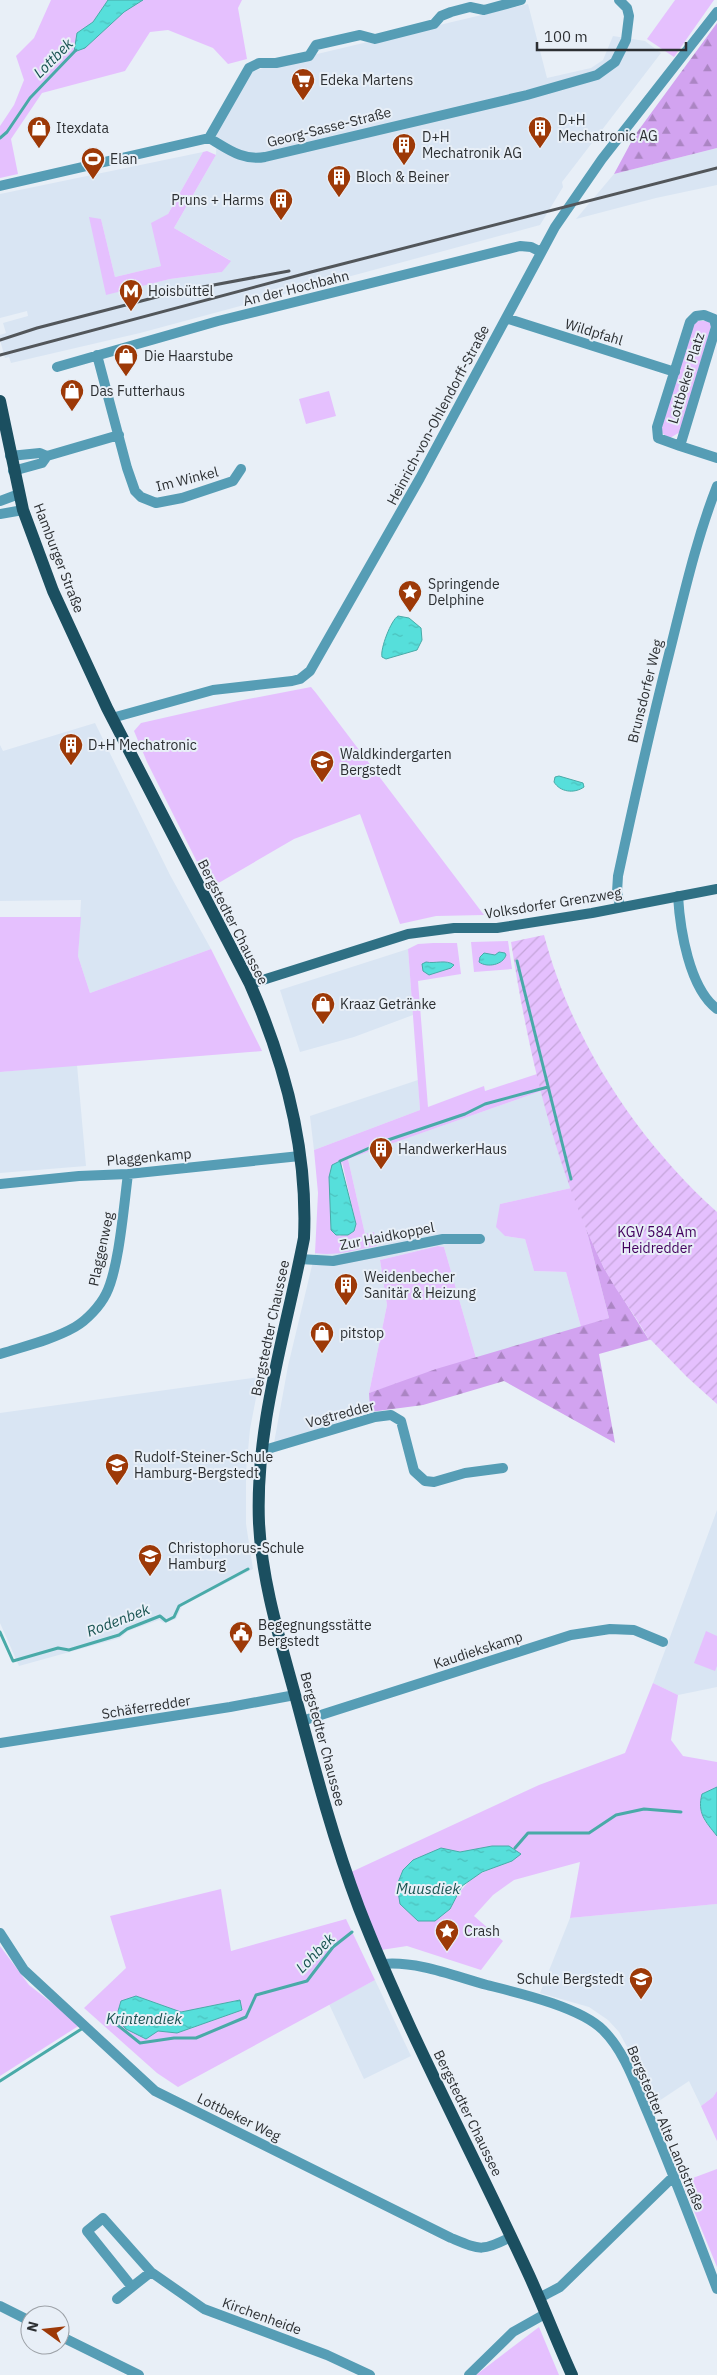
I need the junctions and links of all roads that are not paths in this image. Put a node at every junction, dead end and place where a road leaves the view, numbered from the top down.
1 (521, 0) edge
2 (619, 0) edge
3 (717, 12) edge
4 (209, 138) junction
5 (0, 186) edge
6 (541, 252) junction
7 (506, 318) junction
8 (716, 318) edge
9 (97, 355) junction
10 (57, 367) dead end
11 (674, 372) junction
12 (0, 401) edge
13 (119, 435) junction
14 (680, 446) junction
15 (10, 456) junction
16 (47, 456) junction
17 (717, 458) edge
18 (241, 469) dead end
19 (13, 471) junction
20 (717, 486) edge
21 (19, 494) junction
22 (0, 501) edge
23 (23, 510) junction
24 (0, 514) edge
25 (112, 718) junction
26 (717, 889) edge
27 (678, 896) junction
28 (620, 906) junction
29 (250, 984) junction
30 (717, 1009) edge
31 (300, 1156) junction
32 (128, 1174) junction
33 (0, 1184) edge
34 (480, 1239) dead end
35 (300, 1259) junction
36 (0, 1354) edge
37 (261, 1451) junction
38 (503, 1468) dead end
39 (663, 1642) dead end
40 (295, 1695) junction
41 (302, 1720) junction
42 (0, 1743) edge
43 (0, 1934) edge
44 (383, 1964) junction
45 (674, 2176) junction
46 (511, 2237) junction
47 (151, 2272) junction
48 (132, 2287) junction
49 (717, 2289) edge
50 (539, 2298) junction
51 (117, 2299) dead end
52 (0, 2306) edge
53 (545, 2314) junction
54 (20, 2316) edge
55 (70, 2341) edge
56 (139, 2375) edge
57 (370, 2375) edge
58 (469, 2375) edge
59 (572, 2375) edge

1 - 4 street
2 - 4 street, Georg-Sasse-Straße
3 - 6 street, Heinrich-von-Ohlendorff-Straße
4 - 5 street
6 - 7 street, Heinrich-von-Ohlendorff-Straße
6 - 9 street, An der Hochbahn
7 - 11 street, Wildpfahl
7 - 25 street, Heinrich-von-Ohlendorff-Straße
8 - 11 street, Lottbeker Platz
8 - 14 street, Lottbeker Platz
9 - 10 street, An der Hochbahn
9 - 13 street, Im Winkel
11 - 14 street, Lottbeker Platz
12 - 15 main road, Hamburger Straße
13 - 16 street
13 - 18 street, Im Winkel
14 - 17 street
15 - 16 street
15 - 19 main road, Hamburger Straße
16 - 19 street
19 - 21 main road, Hamburger Straße
20 - 28 street, Brunsdorfer Weg
21 - 22 street
21 - 23 main road, Hamburger Straße
23 - 24 street
23 - 25 main road, Hamburger Straße
25 - 29 main road, Bergstedter Chaussee
26 - 27 street, Volksdorfer Grenzweg
27 - 28 street, Volksdorfer Grenzweg
27 - 30 street
28 - 29 street, Volksdorfer Grenzweg
29 - 31 main road, Bergstedter Chaussee
31 - 32 street, Plaggenkamp
31 - 35 main road, Bergstedter Chaussee
32 - 33 street, Plaggenkamp
32 - 36 street, Plaggenweg
34 - 35 street, Zur Haidkoppel
35 - 37 main road, Bergstedter Chaussee
37 - 38 street, Vogtredder
37 - 40 main road, Bergstedter Chaussee
39 - 41 street, Kaudiekskamp
40 - 41 main road, Bergstedter Chaussee
40 - 42 street, Schäferredder
41 - 44 main road, Bergstedter Chaussee
43 - 46 street, Lottbeker Weg
44 - 45 street, Bergstedter Alte Landstraße
44 - 46 main road, Bergstedter Chaussee
45 - 49 street, Bergstedter Alte Landstraße
45 - 50 street
46 - 50 main road, Bergstedter Chaussee
47 - 48 street
47 - 48 street, Kirchenheide
47 - 57 street, Kirchenheide
48 - 51 street
50 - 53 main road, Bergstedter Chaussee
52 - 54 street
53 - 58 street
53 - 59 main road, Bergstedter Chaussee
55 - 56 street

